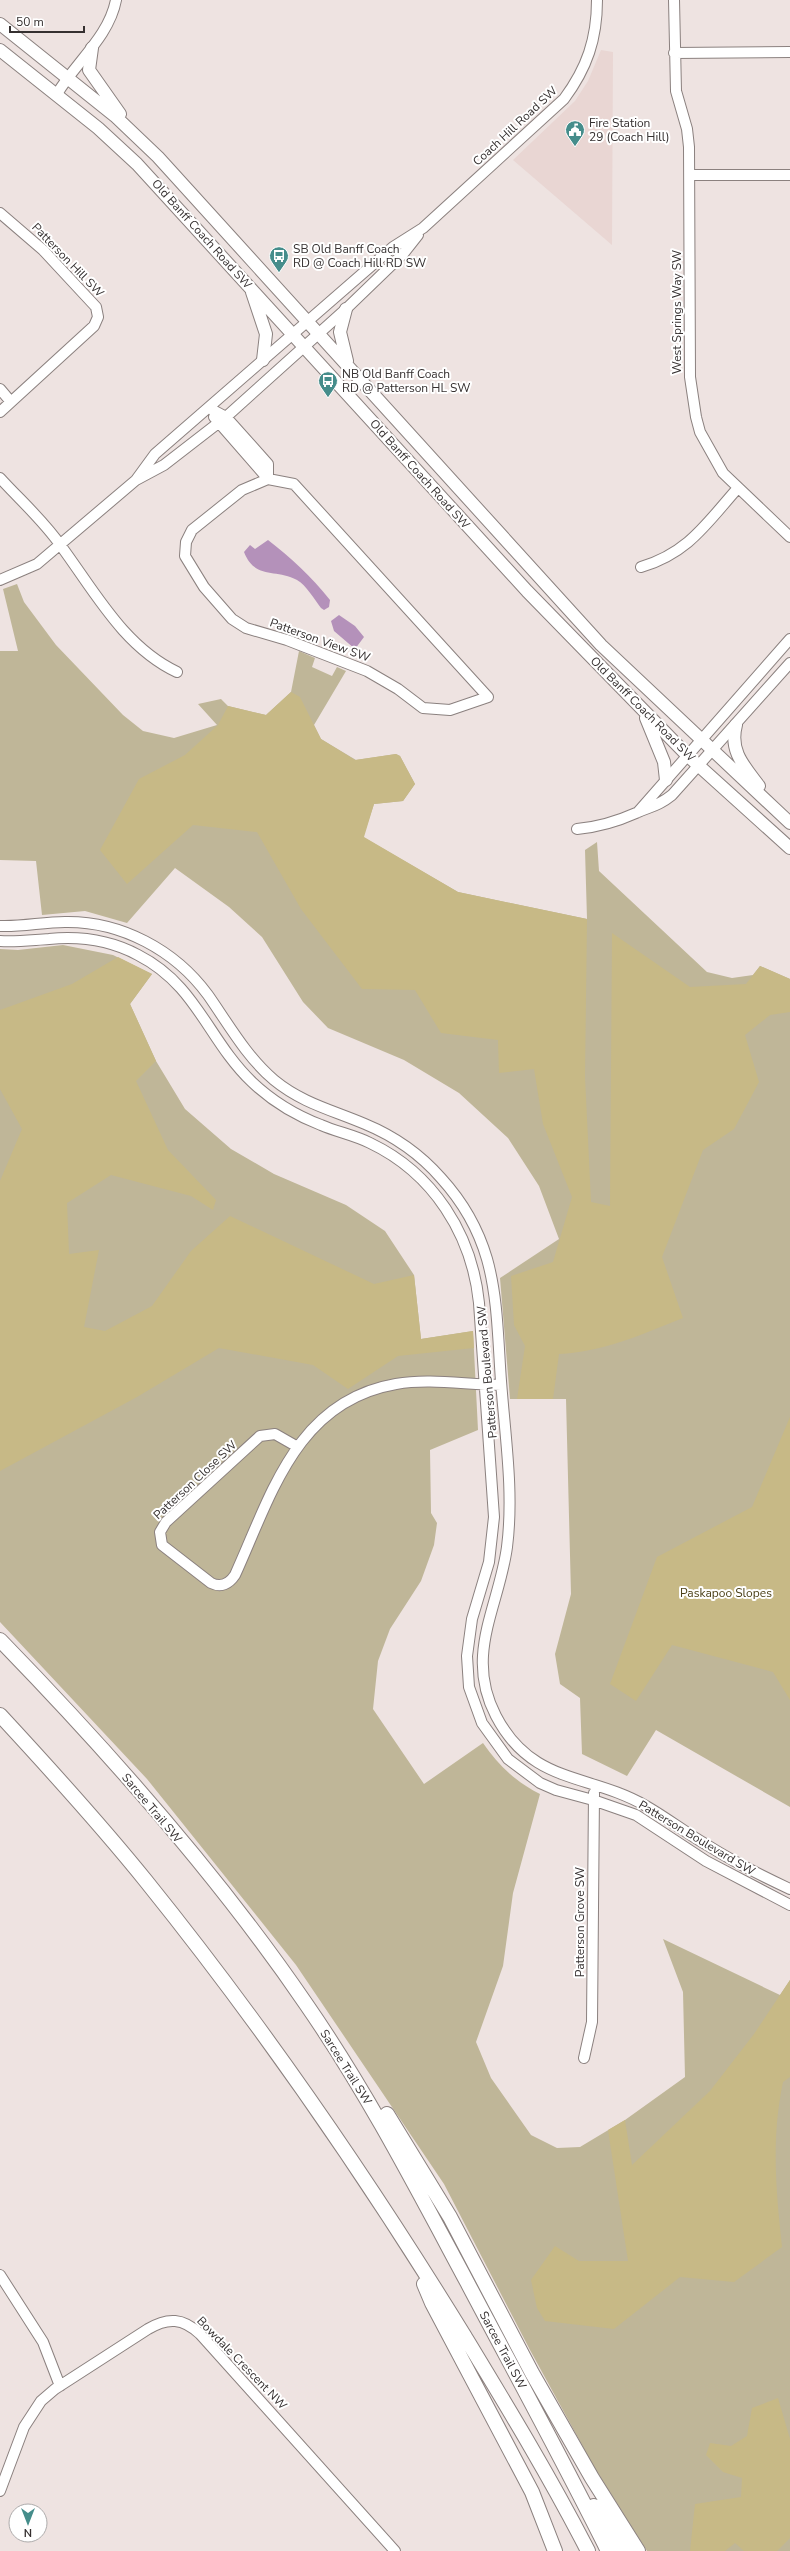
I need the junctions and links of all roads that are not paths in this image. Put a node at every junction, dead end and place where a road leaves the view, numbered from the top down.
1 (116, 0) edge
2 (597, 0) edge
3 (674, 0) edge
4 (0, 24) edge
5 (92, 48) junction
6 (0, 50) edge
7 (790, 52) edge
8 (674, 53) junction
9 (67, 77) junction
10 (57, 94) junction
11 (136, 136) junction
12 (690, 175) junction
13 (790, 175) edge
14 (0, 213) edge
15 (423, 228) junction
16 (252, 289) junction
17 (346, 309) junction
18 (308, 321) junction
19 (319, 333) junction
20 (293, 334) junction
21 (304, 347) junction
22 (263, 360) junction
23 (348, 364) junction
24 (0, 389) edge
25 (11, 402) junction
26 (209, 408) junction
27 (0, 412) edge
28 (226, 417) junction
29 (217, 423) junction
30 (0, 478) edge
31 (268, 479) junction
32 (136, 480) junction
33 (737, 489) junction
34 (790, 538) edge
35 (60, 544) junction
36 (641, 567) dead end
37 (0, 580) edge
38 (790, 639) edge
39 (790, 663) edge
40 (177, 672) dead end
41 (643, 711) junction
42 (736, 725) junction
43 (702, 740) junction
44 (713, 750) junction
45 (688, 756) junction
46 (700, 766) junction
47 (666, 780) junction
48 (638, 812) junction
49 (786, 819) edge
50 (577, 829) dead end
51 (790, 848) edge
52 (0, 926) edge
53 (0, 941) edge
54 (297, 1096) junction
55 (289, 1110) junction
56 (458, 1199) junction
57 (445, 1208) junction
58 (486, 1385) junction
59 (501, 1385) junction
60 (296, 1446) junction
61 (492, 1549) junction
62 (507, 1551) junction
63 (0, 1640) edge
64 (486, 1688) junction
65 (471, 1692) junction
66 (0, 1715) edge
67 (595, 1786) junction
68 (593, 1800) junction
69 (790, 1890) edge
70 (790, 1905) edge
71 (308, 2006) junction
72 (584, 2058) dead end
73 (407, 2243) junction
74 (0, 2275) edge
75 (60, 2386) junction
76 (558, 2448) junction
77 (0, 2491) edge
78 (395, 2551) edge
79 (555, 2551) edge
80 (588, 2551) edge
81 (608, 2551) edge
82 (624, 2551) edge
83 (638, 2551) edge

1 - 5 street
2 - 15 street, Coach Hill Road SW
3 - 8 street, West Springs Way SW
4 - 9 main road, Old Banff Coach Road SW
5 - 9 street
5 - 11 main road
6 - 10 main road, Old Banff Coach Road SW
7 - 8 street
8 - 12 street, West Springs Way SW
9 - 10 street
9 - 11 main road, Old Banff Coach Road SW
10 - 16 main road, Old Banff Coach Road SW
11 - 18 main road, Old Banff Coach Road SW
12 - 13 street
12 - 33 street, West Springs Way SW
14 - 25 street, Patterson Hill SW
15 - 17 street, Coach Hill Road SW
15 - 18 street, Coach Hill Road SW
16 - 20 main road, Old Banff Coach Road SW
16 - 22 main road
17 - 19 street, Coach Hill Road SW
17 - 23 main road
18 - 19 main road, Old Banff Coach Road SW
18 - 20 street, Coach Hill Road SW
19 - 21 street, Coach Hill Road SW
19 - 23 main road, Old Banff Coach Road SW
20 - 21 main road, Old Banff Coach Road SW
20 - 22 street
21 - 28 street
21 - 41 main road, Old Banff Coach Road SW
22 - 26 street
23 - 43 main road, Old Banff Coach Road SW
24 - 25 street
25 - 27 street, Patterson Hill SW
26 - 28 street
26 - 29 street
26 - 32 street
28 - 29 street
28 - 31 street
29 - 31 street
29 - 32 street
30 - 35 street
31 - 31 street, Patterson View SW
32 - 35 street
33 - 34 street, West Springs Way SW
33 - 36 street
35 - 37 street
35 - 40 street
38 - 43 street
39 - 42 street
41 - 45 main road, Old Banff Coach Road SW
41 - 47 main road
42 - 44 street
42 - 49 main road
43 - 44 main road, Old Banff Coach Road SW
43 - 45 street
44 - 46 street
44 - 49 main road, Old Banff Coach Road SW
45 - 46 main road, Old Banff Coach Road SW
45 - 47 street
46 - 48 street
46 - 51 main road, Old Banff Coach Road SW
47 - 48 street
48 - 50 street
52 - 54 street, Patterson Boulevard SW
53 - 55 street, Patterson Boulevard SW
54 - 55 street
54 - 56 street, Patterson Boulevard SW
55 - 57 street, Patterson Boulevard SW
56 - 57 street
56 - 59 street, Patterson Boulevard SW
57 - 58 street, Patterson Boulevard SW
58 - 59 street, Patterson Close SW
58 - 60 street, Patterson Close SW
58 - 61 street, Patterson Boulevard SW
59 - 62 street, Patterson Boulevard SW
60 - 60 street, Patterson Close SW
61 - 62 street
61 - 65 street, Patterson Boulevard SW
62 - 64 street, Patterson Boulevard SW
63 - 71 highway, Sarcee Trail SW
64 - 65 street
64 - 67 street, Patterson Boulevard SW
65 - 68 street, Patterson Boulevard SW
66 - 73 highway, Sarcee Trail SW
67 - 68 street, Patterson Grove SW
67 - 69 street, Patterson Boulevard SW
68 - 70 street, Patterson Boulevard SW
68 - 72 street, Patterson Grove SW
71 - 76 highway, Sarcee Trail SW
71 - 83 highway
73 - 79 highway
73 - 80 highway, Sarcee Trail SW
74 - 75 street
75 - 77 street, Bowdale Crescent NW
75 - 78 street, Bowdale Crescent NW
76 - 81 highway, Sarcee Trail SW
76 - 82 highway

